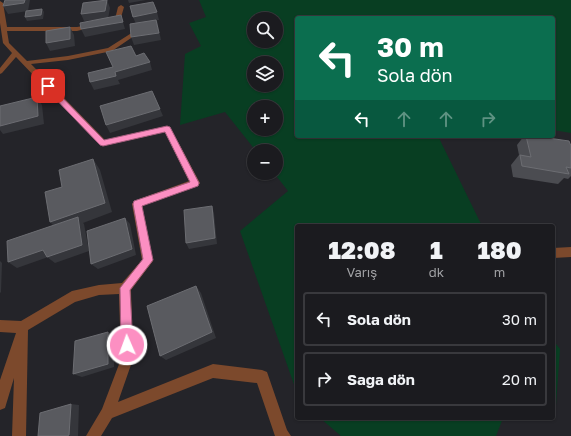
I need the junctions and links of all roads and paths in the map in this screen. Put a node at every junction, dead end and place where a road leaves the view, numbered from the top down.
1 (0, 3) edge
2 (121, 7) dead end
3 (3, 34) edge
4 (132, 35) edge
5 (16, 53) junction
6 (26, 63) junction
7 (0, 72) edge
8 (571, 252) edge
9 (555, 253) edge
10 (125, 288) junction
11 (0, 326) edge
12 (22, 327) junction
13 (0, 403) edge
14 (107, 413) junction
15 (19, 436) edge
16 (93, 436) edge
17 (284, 436) edge

1 - 3 street
2 - 3 street
3 - 5 street
4 - 6 street
5 - 6 street
5 - 7 street
6 - 10 street
8 - 9 street
10 - 12 street
10 - 14 street
11 - 12 street
12 - 13 street
12 - 15 street
14 - 16 street
14 - 17 street

